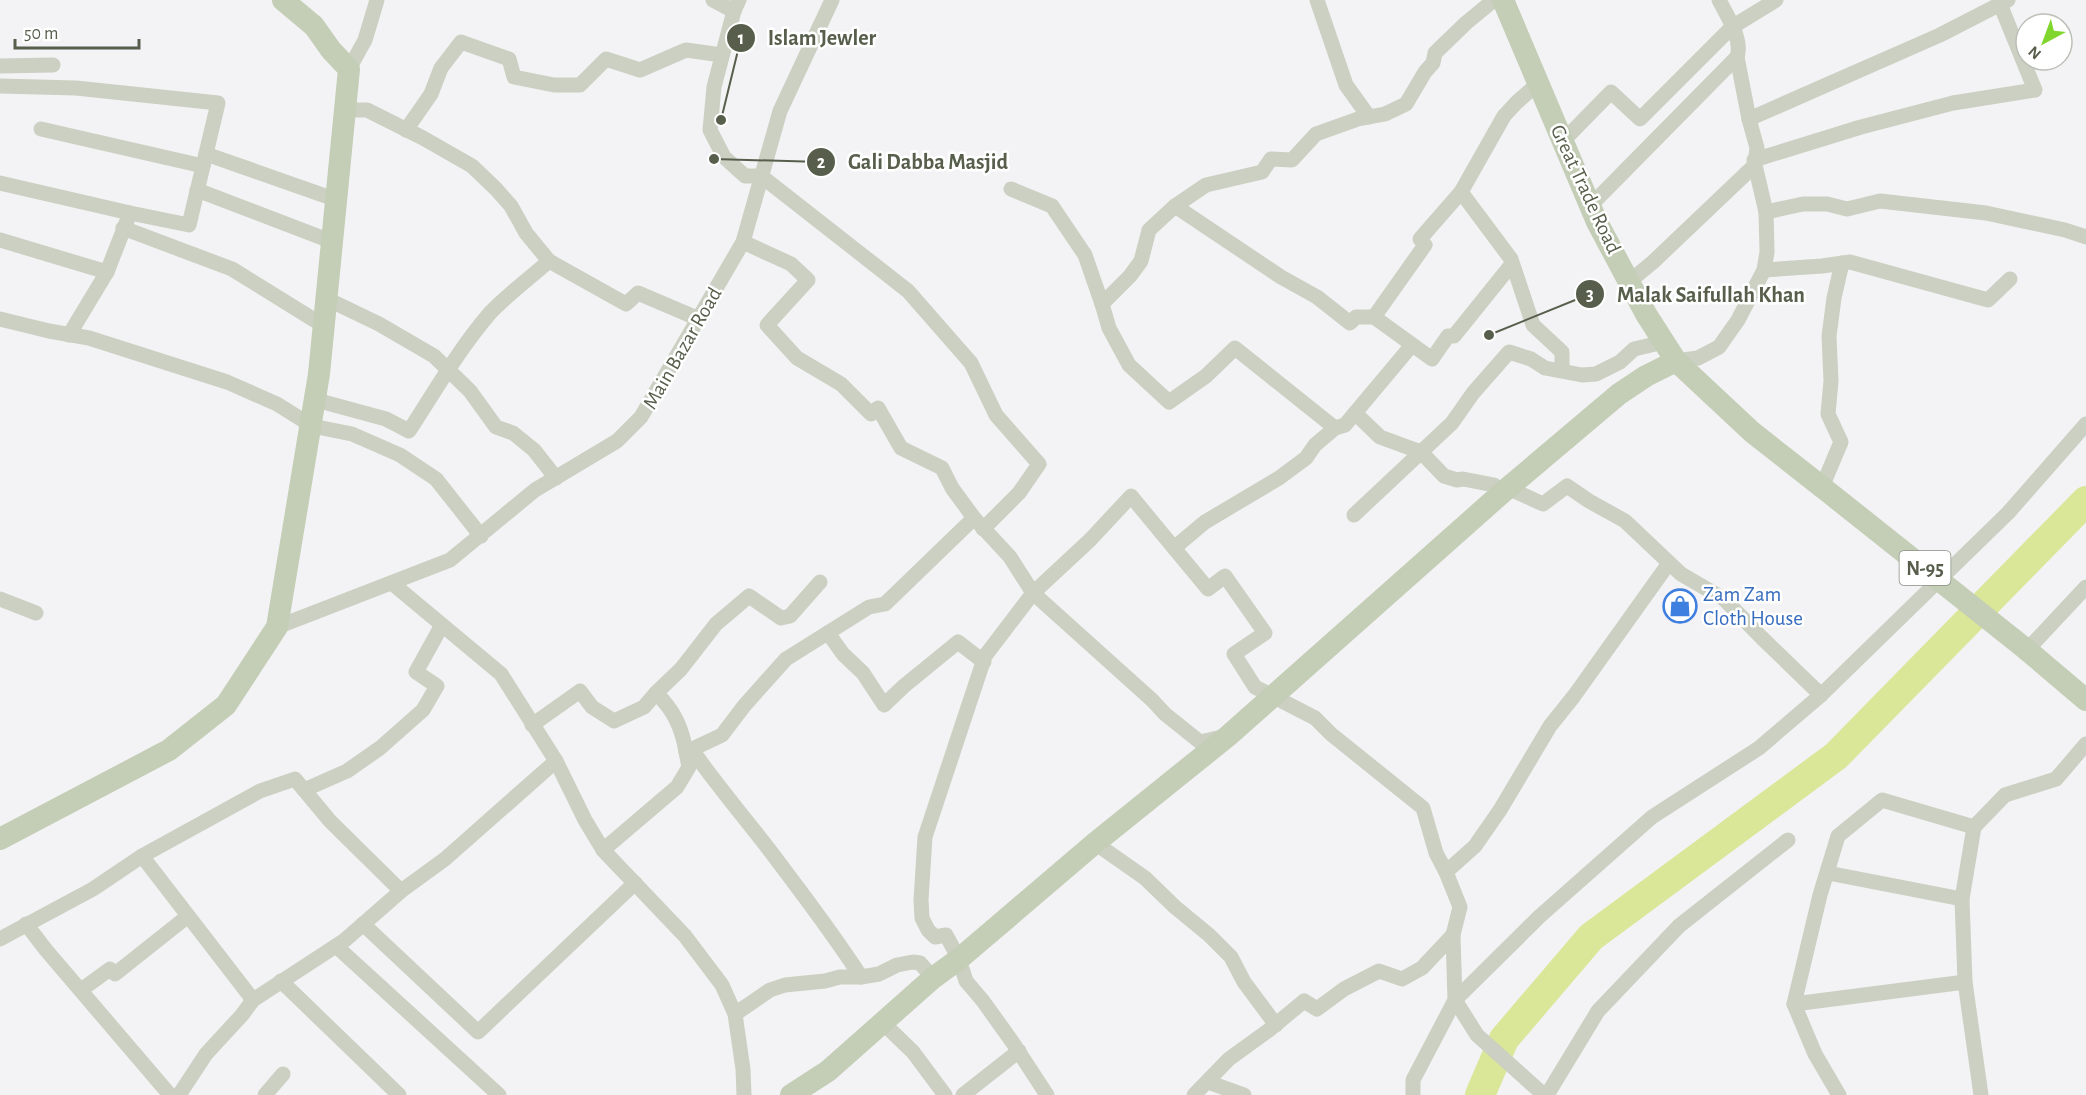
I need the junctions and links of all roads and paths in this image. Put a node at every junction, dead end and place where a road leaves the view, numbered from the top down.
1 (283, 0) edge
2 (377, 0) edge
3 (713, 0) edge
4 (832, 0) edge
5 (1317, 0) edge
6 (1494, 0) edge
7 (1503, 0) edge
8 (1719, 0) edge
9 (1776, 0) edge
10 (2004, 2) edge
11 (736, 5) edge
12 (1732, 27) junction
13 (722, 55) junction
14 (1737, 57) junction
15 (53, 65) dead end
16 (0, 66) edge
17 (349, 69) junction
18 (1539, 83) junction
19 (0, 86) edge
20 (345, 110) junction
21 (1369, 117) junction
22 (1749, 119) junction
23 (41, 129) dead end
24 (406, 130) junction
25 (1563, 141) junction
26 (204, 160) junction
27 (1755, 162) junction
28 (761, 176) junction
29 (0, 183) edge
30 (1011, 189) dead end
31 (197, 190) junction
32 (1461, 192) junction
33 (337, 200) junction
34 (1175, 206) junction
35 (1590, 206) junction
36 (1766, 212) junction
37 (130, 213) junction
38 (123, 228) junction
39 (2086, 237) edge
40 (0, 240) edge
41 (333, 242) junction
42 (743, 242) junction
43 (549, 261) junction
44 (1842, 263) junction
45 (1512, 264) junction
46 (1764, 270) junction
47 (107, 272) junction
48 (2010, 279) dead end
49 (1630, 281) junction
50 (327, 299) junction
51 (1102, 304) junction
52 (1374, 317) junction
53 (0, 319) edge
54 (699, 319) junction
55 (324, 326) junction
56 (69, 334) junction
57 (1412, 345) junction
58 (1670, 351) junction
59 (1559, 370) junction
60 (449, 371) junction
61 (316, 400) junction
62 (1355, 413) junction
63 (2086, 424) edge
64 (312, 426) junction
65 (1335, 428) junction
66 (1420, 452) junction
67 (556, 478) junction
68 (1822, 487) junction
69 (1505, 490) junction
70 (1354, 515) dead end
71 (978, 524) junction
72 (480, 536) junction
73 (1174, 548) junction
74 (1669, 563) junction
75 (820, 582) dead end
76 (393, 584) junction
77 (2086, 587) edge
78 (1034, 594) junction
79 (0, 599) edge
80 (36, 613) dead end
81 (442, 625) junction
82 (278, 627) junction
83 (828, 633) junction
84 (2028, 650) junction
85 (984, 662) junction
86 (656, 693) junction
87 (1821, 695) junction
88 (1273, 696) junction
89 (2086, 700) edge
90 (532, 725) junction
91 (1228, 736) junction
92 (2086, 744) edge
93 (690, 752) junction
94 (556, 761) junction
95 (304, 790) junction
96 (1974, 827) junction
97 (0, 839) edge
98 (1788, 840) dead end
99 (1095, 843) junction
100 (603, 850) junction
101 (142, 856) junction
102 (1446, 872) junction
103 (1828, 873) junction
104 (635, 883) junction
105 (401, 891) junction
106 (1962, 899) junction
107 (188, 916) junction
108 (26, 924) junction
109 (363, 924) junction
110 (1453, 935) junction
111 (0, 939) edge
112 (336, 946) junction
113 (959, 959) junction
114 (861, 977) junction
115 (933, 978) junction
116 (281, 981) junction
117 (1965, 982) junction
118 (81, 990) junction
119 (252, 1000) junction
120 (1455, 1000) junction
121 (1794, 1004) junction
122 (735, 1014) junction
123 (883, 1023) junction
124 (1276, 1025) junction
125 (1018, 1051) junction
126 (283, 1074) dead end
127 (1208, 1082) junction
128 (794, 1094) edge
129 (170, 1095) edge
130 (179, 1095) edge
131 (265, 1095) edge
132 (399, 1095) edge
133 (499, 1095) edge
134 (744, 1095) edge
135 (945, 1095) edge
136 (963, 1095) edge
137 (1047, 1095) edge
138 (1194, 1095) edge
139 (1244, 1095) edge
140 (1413, 1095) edge
141 (1546, 1095) edge
142 (1839, 1095) edge
143 (1981, 1095) edge

1 - 17 main road
2 - 17 street
3 - 11 street
4 - 28 street, Main Bazar Road
5 - 21 street
6 - 21 street
7 - 18 main road, Great Trade Road
8 - 12 street
9 - 12 street
10 - 22 street
10 - 27 street
11 - 13 street
12 - 14 street
12 - 25 street
13 - 24 street
13 - 28 street
14 - 22 street
14 - 35 street
15 - 16 street
17 - 20 main road
18 - 25 main road, Great Trade Road
18 - 32 street
19 - 26 street
20 - 24 street
20 - 33 main road
21 - 34 street
22 - 27 street
23 - 26 street
24 - 43 street
25 - 35 main road, Great Trade Road
26 - 31 street
26 - 33 street
27 - 36 street
27 - 49 street
28 - 42 street, Main Bazar Road
28 - 71 street
29 - 37 street
30 - 51 street
31 - 37 street
31 - 41 street
32 - 45 street
32 - 52 street
33 - 41 main road
34 - 51 street
34 - 52 street
35 - 49 main road, Great Trade Road
36 - 39 street
36 - 46 street
37 - 38 street
38 - 47 street
38 - 55 street
40 - 47 street
41 - 50 main road
42 - 54 street, Main Bazar Road
42 - 71 street
43 - 54 street
43 - 60 street
44 - 46 street
44 - 48 street
44 - 68 street
45 - 57 street
45 - 59 street
46 - 58 street
47 - 56 street
49 - 58 main road, Great Trade Road
50 - 55 main road
50 - 60 street
51 - 65 street
52 - 57 street
53 - 56 street
54 - 67 street, Main Bazar Road
55 - 61 main road
56 - 64 street
57 - 62 street
58 - 59 street
58 - 68 main road, Great Trade Road / N-95
58 - 69 main road
59 - 66 street
60 - 61 street
60 - 67 street
61 - 64 main road
62 - 65 street
62 - 66 street
63 - 87 street
64 - 72 street
64 - 82 main road
65 - 73 street
66 - 69 street
66 - 70 street
67 - 72 street, Main Bazar Road
68 - 84 main road, N-95, bridge
69 - 74 street
69 - 88 main road
71 - 78 street
71 - 83 street
72 - 76 street, Main Bazar Road
73 - 78 street
73 - 88 street
74 - 87 street
74 - 102 street
75 - 86 street
76 - 81 street
76 - 82 street, Main Bazar Road
77 - 84 street
78 - 85 street
78 - 91 street
79 - 80 street
81 - 90 street
81 - 95 street
82 - 97 main road
83 - 85 street
83 - 93 street
84 - 89 main road, N-95
85 - 113 street
86 - 90 street
86 - 93 street
87 - 120 street
88 - 91 main road
88 - 102 street
90 - 94 street
91 - 99 main road
92 - 96 street
93 - 100 street
93 - 114 street
94 - 100 street
94 - 105 street
95 - 101 street
95 - 105 street
96 - 103 street
96 - 106 street
98 - 141 street
99 - 113 main road
99 - 124 street
100 - 104 street
101 - 107 street
101 - 108 street
102 - 110 street
103 - 106 street
103 - 121 street
104 - 109 street
104 - 122 street
105 - 109 street
106 - 117 street
107 - 118 street
107 - 119 street
108 - 111 street
108 - 118 street
109 - 112 street
110 - 120 street
110 - 124 street
112 - 116 street
112 - 133 street
113 - 115 main road
113 - 125 street
114 - 115 street
114 - 122 street
115 - 123 main road
116 - 119 street
116 - 132 street
117 - 121 street
117 - 143 street
118 - 129 street
119 - 130 street
120 - 140 street
120 - 141 street
121 - 142 street
122 - 134 street
123 - 128 main road
123 - 135 street
124 - 127 street
125 - 136 street
125 - 137 street
126 - 131 street
127 - 138 street
127 - 139 street

